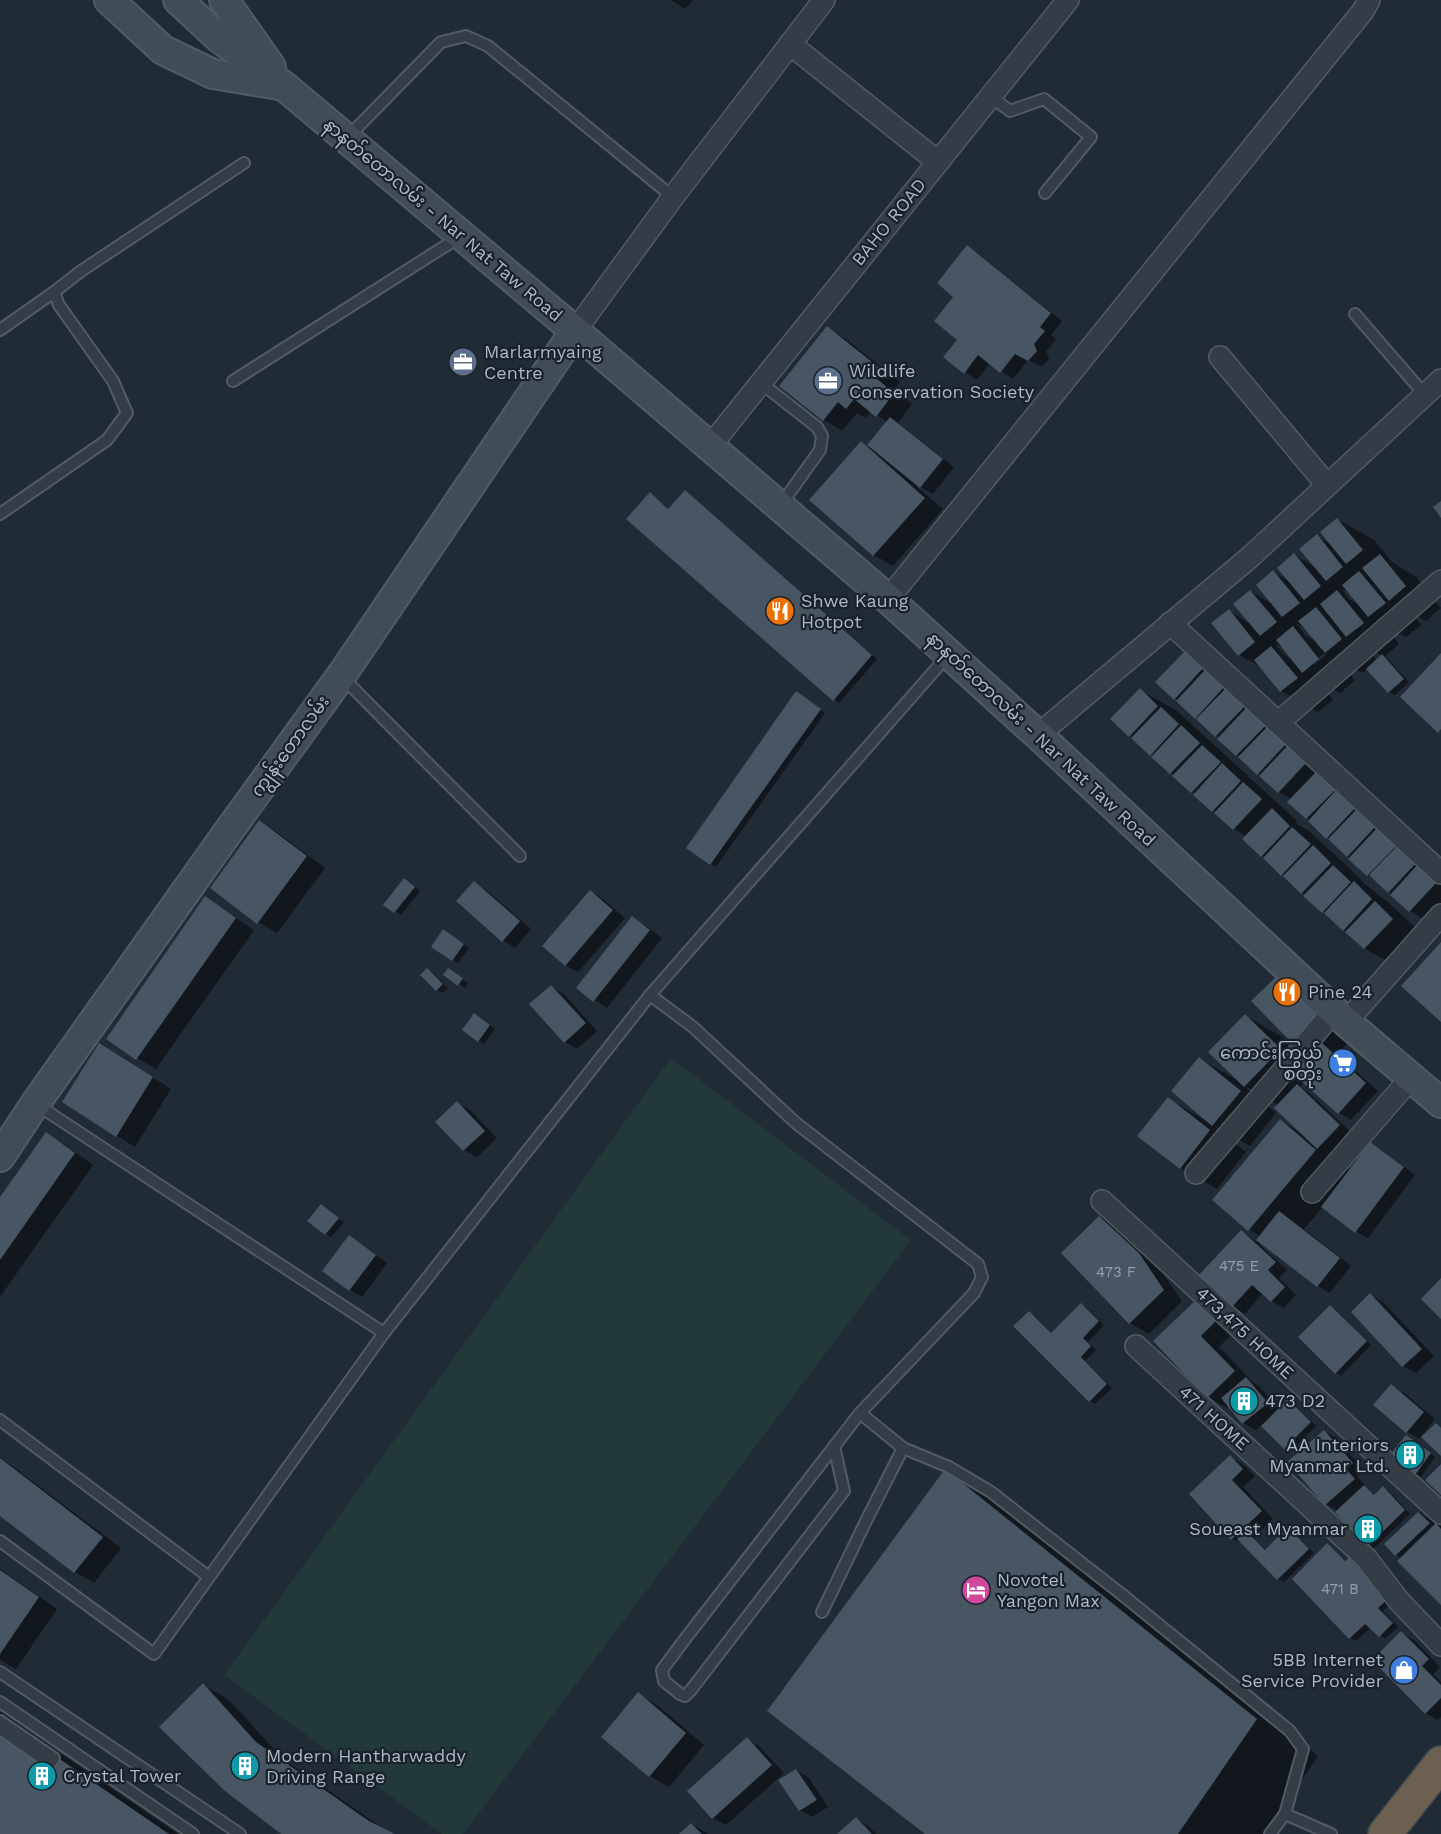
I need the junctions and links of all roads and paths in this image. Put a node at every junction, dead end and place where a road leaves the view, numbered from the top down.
1 (109, 0) edge
2 (178, 0) edge
3 (224, 0) edge
4 (824, 0) edge
5 (1068, 0) edge
6 (1369, 0) edge
7 (790, 44) junction
8 (284, 86) junction
9 (990, 96) junction
10 (346, 138) junction
11 (938, 162) junction
12 (244, 163) dead end
13 (1045, 193) dead end
14 (674, 197) junction
15 (462, 236) junction
16 (54, 292) junction
17 (1355, 314) dead end
18 (0, 330) edge
19 (575, 331) junction
20 (1220, 357) dead end
21 (1441, 380) edge
22 (233, 381) dead end
23 (760, 383) junction
24 (1425, 395) junction
25 (711, 445) junction
26 (1327, 485) junction
27 (780, 506) junction
28 (2, 510) edge
29 (1441, 581) edge
30 (888, 599) junction
31 (1170, 623) junction
32 (949, 653) junction
33 (341, 676) junction
34 (1279, 722) junction
35 (1038, 735) junction
36 (520, 856) dead end
37 (1441, 873) edge
38 (1441, 915) edge
39 (650, 995) junction
40 (1340, 1017) junction
41 (1411, 1078) junction
42 (1440, 1101) edge
43 (35, 1104) junction
44 (0, 1157) edge
45 (1196, 1173) dead end
46 (1312, 1192) dead end
47 (1102, 1201) dead end
48 (384, 1333) junction
49 (1136, 1346) dead end
50 (860, 1413) junction
51 (0, 1420) edge
52 (834, 1446) junction
53 (903, 1448) junction
54 (1441, 1513) edge
55 (0, 1541) edge
56 (209, 1577) junction
57 (822, 1612) dead end
58 (1441, 1645) edge
59 (0, 1672) edge
60 (0, 1702) edge
61 (0, 1721) edge
62 (0, 1730) edge
63 (1441, 1763) edge
64 (1285, 1814) junction
65 (193, 1834) edge
66 (240, 1834) edge
67 (1270, 1834) edge
68 (1331, 1834) edge
69 (1385, 1834) edge

1 - 8 main road
2 - 8 main road, နာနတ်တောလမ်း - Nar Nat Taw Road
3 - 8 main road
4 - 7 street
5 - 9 street, BAHO ROAD
6 - 30 street
7 - 11 street
7 - 14 street
8 - 10 main road, နာနတ်တောလမ်း - Nar Nat Taw Road
9 - 11 street, BAHO ROAD
9 - 13 lane
10 - 14 lane
10 - 15 main road, နာနတ်တောလမ်း - Nar Nat Taw Road
11 - 23 street, BAHO ROAD
12 - 16 lane
14 - 19 street
15 - 19 main road, နာနတ်တောလမ်း - Nar Nat Taw Road
15 - 22 lane
16 - 18 lane
16 - 28 lane
17 - 24 lane
19 - 25 main road, နာနတ်တောလမ်း - Nar Nat Taw Road
19 - 33 main road, ကျွန်းတောလမ်း
20 - 26 street
21 - 24 street
23 - 25 street, BAHO ROAD
23 - 27 lane
24 - 26 street
25 - 27 main road, နာနတ်တောလမ်း - Nar Nat Taw Road
26 - 31 street
27 - 30 main road, နာနတ်တောလမ်း - Nar Nat Taw Road
29 - 34 street
30 - 32 main road, နာနတ်တောလမ်း - Nar Nat Taw Road
31 - 34 street
31 - 35 street
32 - 35 main road, နာနတ်တောလမ်း - Nar Nat Taw Road
32 - 39 lane
33 - 36 lane
33 - 43 main road, ကျွန်းတောလမ်း
34 - 37 street
35 - 40 main road, နာနတ်တောလမ်း - Nar Nat Taw Road
38 - 40 street
39 - 48 lane
39 - 50 lane
40 - 41 main road, နာနတ်တောလမ်း - Nar Nat Taw Road
40 - 45 street
41 - 42 main road, နာနတ်တောလမ်း - Nar Nat Taw Road
41 - 46 street
43 - 44 main road, ကျွန်းတောလမ်း
43 - 48 lane
47 - 54 street, 473,475 HOME
48 - 56 lane
49 - 58 street, 471 HOME
50 - 52 lane
50 - 53 lane
51 - 56 lane
52 - 52 lane
53 - 57 lane
53 - 64 lane
55 - 56 lane
59 - 66 lane
60 - 65 lane
61 - 62 lane
63 - 69 highway
64 - 67 lane
64 - 68 lane

